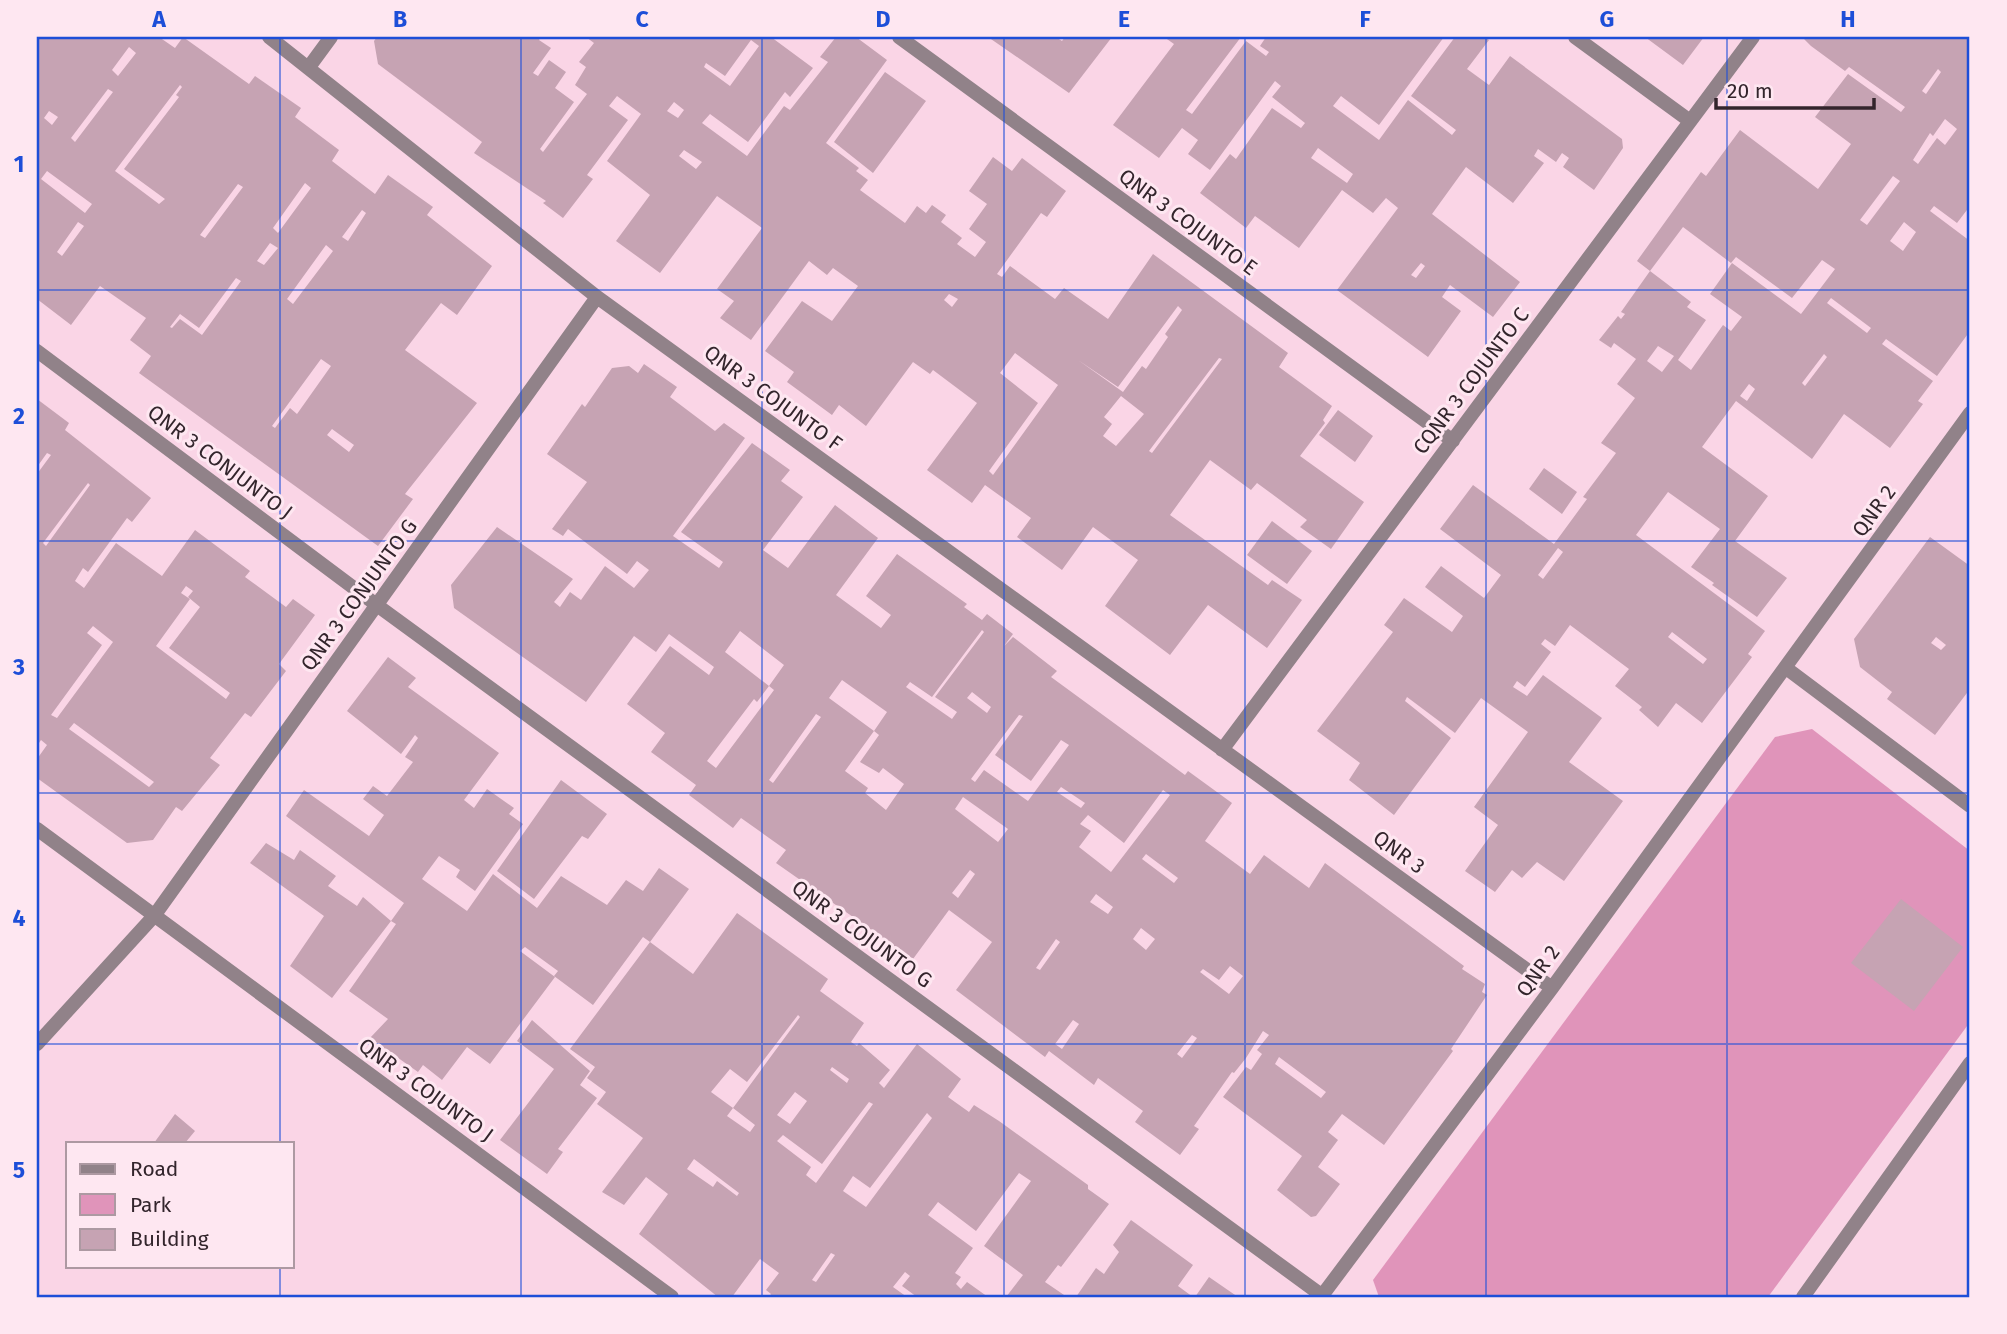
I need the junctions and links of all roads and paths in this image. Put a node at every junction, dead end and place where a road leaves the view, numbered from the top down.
1 (269, 37) edge
2 (331, 37) edge
3 (899, 37) edge
4 (1575, 37) edge
5 (1753, 37) edge
6 (309, 67) junction
7 (1690, 121) junction
8 (597, 297) junction
9 (37, 351) edge
10 (1970, 413) edge
11 (1453, 441) junction
12 (378, 606) junction
13 (1786, 668) junction
14 (1222, 750) junction
15 (1970, 806) edge
16 (37, 829) edge
17 (154, 916) junction
18 (1552, 988) junction
19 (37, 1044) edge
20 (1970, 1063) edge
21 (672, 1297) edge
22 (1322, 1297) edge
23 (1803, 1297) edge

1 - 6 street
2 - 6 street
3 - 11 street, QNR 3 COJUNTO E
4 - 7 street
5 - 7 street, CQNR 3 COJUNTO C
6 - 8 street, QNR 3 COJUNTO F
7 - 11 street, CQNR 3 COJUNTO C
8 - 12 street, QNR 3 CONJUNTO G
8 - 14 street, QNR 3 COJUNTO F
9 - 12 street, QNR 3 CONJUNTO J
10 - 13 street, QNR 2
11 - 14 street, CQNR 3 COJUNTO C
12 - 17 street, QNR 3 CONJUNTO G
12 - 22 street, QNR 3 COJUNTO G
13 - 15 street
13 - 18 street, QNR 2
14 - 18 street, QNR 3
16 - 17 street, QNR 3 COJUNTO J
17 - 19 street, QNR 3 CONJUNTO G
17 - 21 street, QNR 3 COJUNTO J
18 - 22 street, QNR 2
20 - 23 street

